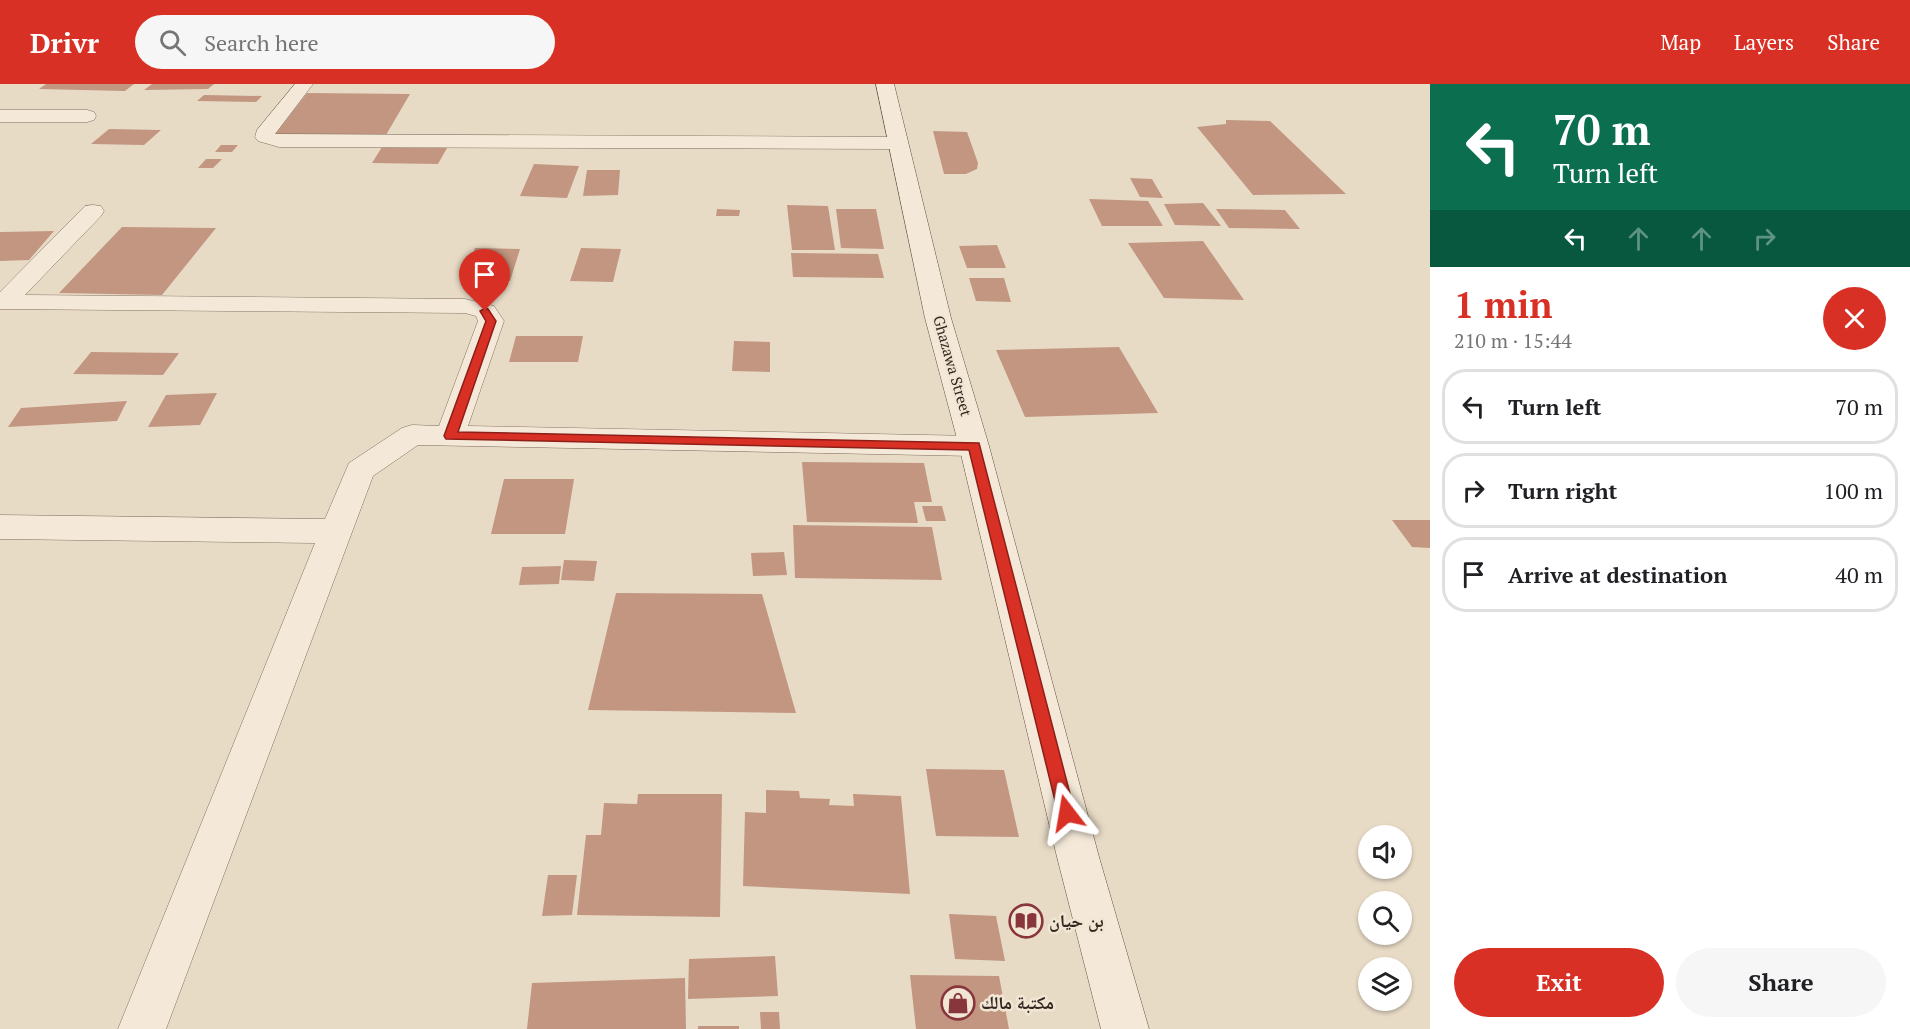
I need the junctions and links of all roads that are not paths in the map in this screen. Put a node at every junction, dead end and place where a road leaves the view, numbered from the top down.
1 (304, 84) edge
2 (885, 84) edge
3 (0, 116) edge
4 (87, 116) dead end
5 (898, 143) junction
6 (93, 211) dead end
7 (2, 302) edge
8 (450, 436) junction
9 (974, 446) junction
10 (0, 527) edge
11 (336, 531) junction
12 (142, 1029) edge
13 (1125, 1029) edge

1 - 5 street
2 - 5 street, Ghazawa Street
3 - 4 street
5 - 9 street, Ghazawa Street
6 - 7 street
7 - 8 street
8 - 9 street
8 - 11 street
9 - 13 street, Ghazawa Street
10 - 11 street
11 - 12 street

